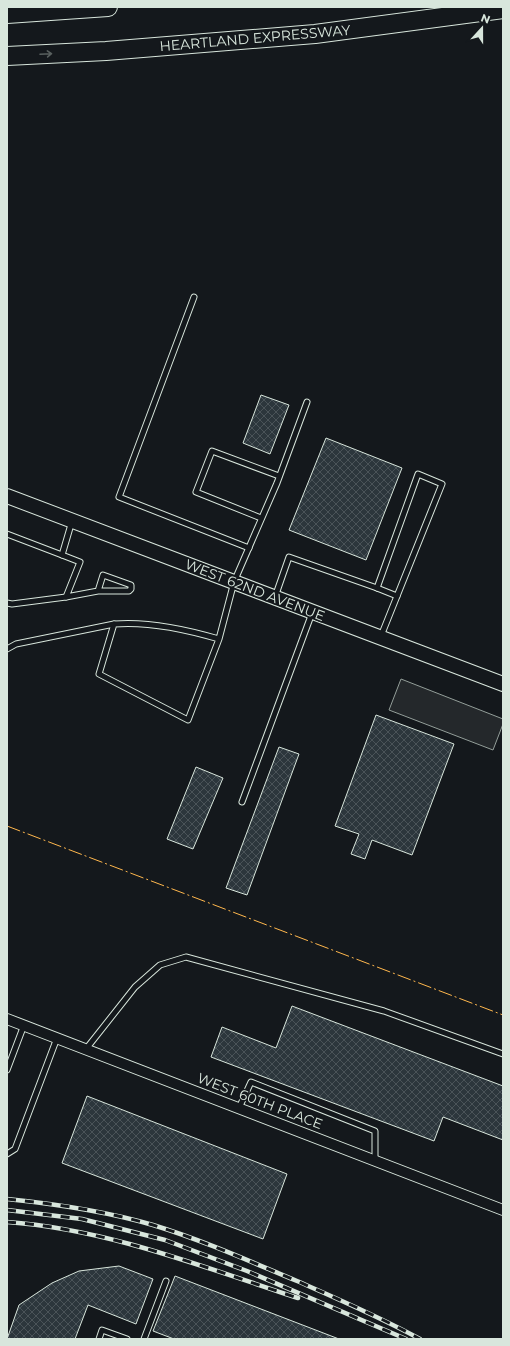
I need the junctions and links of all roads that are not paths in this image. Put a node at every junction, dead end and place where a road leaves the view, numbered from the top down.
1 (108, 7) edge
2 (503, 9) edge
3 (7, 14) edge
4 (503, 17) edge
5 (315, 34) junction
6 (7, 56) edge
7 (194, 297) dead end
8 (307, 402) dead end
9 (279, 476) junction
10 (7, 496) edge
11 (261, 518) junction
12 (73, 520) junction
13 (7, 534) edge
14 (249, 548) junction
15 (62, 555) junction
16 (234, 582) junction
17 (377, 588) junction
18 (98, 591) junction
19 (397, 596) junction
20 (66, 597) junction
21 (275, 598) junction
22 (7, 603) edge
23 (312, 613) junction
24 (114, 624) junction
25 (380, 638) junction
26 (219, 639) junction
27 (7, 649) edge
28 (503, 684) edge
29 (242, 802) dead end
30 (7, 1018) edge
31 (24, 1025) junction
32 (57, 1038) junction
33 (86, 1049) junction
34 (503, 1054) edge
35 (7, 1070) edge
36 (239, 1108) junction
37 (7, 1154) edge
38 (375, 1161) junction
39 (503, 1210) edge
40 (166, 1281) dead end
41 (99, 1339) edge
42 (127, 1339) edge
43 (144, 1339) edge

1 - 3 highway
2 - 5 highway, HEARTLAND EXPRESSWAY
4 - 5 highway
6 -> 5 highway, HEARTLAND EXPRESSWAY
7 - 14 lane
8 - 9 lane
9 - 11 lane
9 - 11 lane
10 - 12 street, WEST 62ND AVENUE
11 - 14 lane
12 - 15 lane
12 - 16 street, WEST 62ND AVENUE
13 - 15 lane
14 - 16 lane
15 - 20 lane
16 - 21 street, WEST 62ND AVENUE
16 - 26 lane
17 - 19 lane
17 - 19 lane
17 - 21 lane
18 - 18 lane
18 - 20 lane
19 - 25 lane
20 - 22 lane
21 - 23 street, WEST 62ND AVENUE
23 - 25 street, WEST 62ND AVENUE
23 - 29 lane
24 - 26 lane
24 - 26 lane
24 - 27 lane
25 - 28 street, WEST 62ND AVENUE
30 - 31 street, WEST 60TH PLACE
31 - 32 street, WEST 60TH PLACE
31 - 35 lane
32 - 33 street, WEST 60TH PLACE
32 - 37 lane
33 - 34 lane
33 - 36 street, WEST 60TH PLACE
36 - 38 street, WEST 60TH PLACE
36 - 38 lane
38 - 39 street, WEST 60TH PLACE
40 - 43 lane
41 - 42 lane

